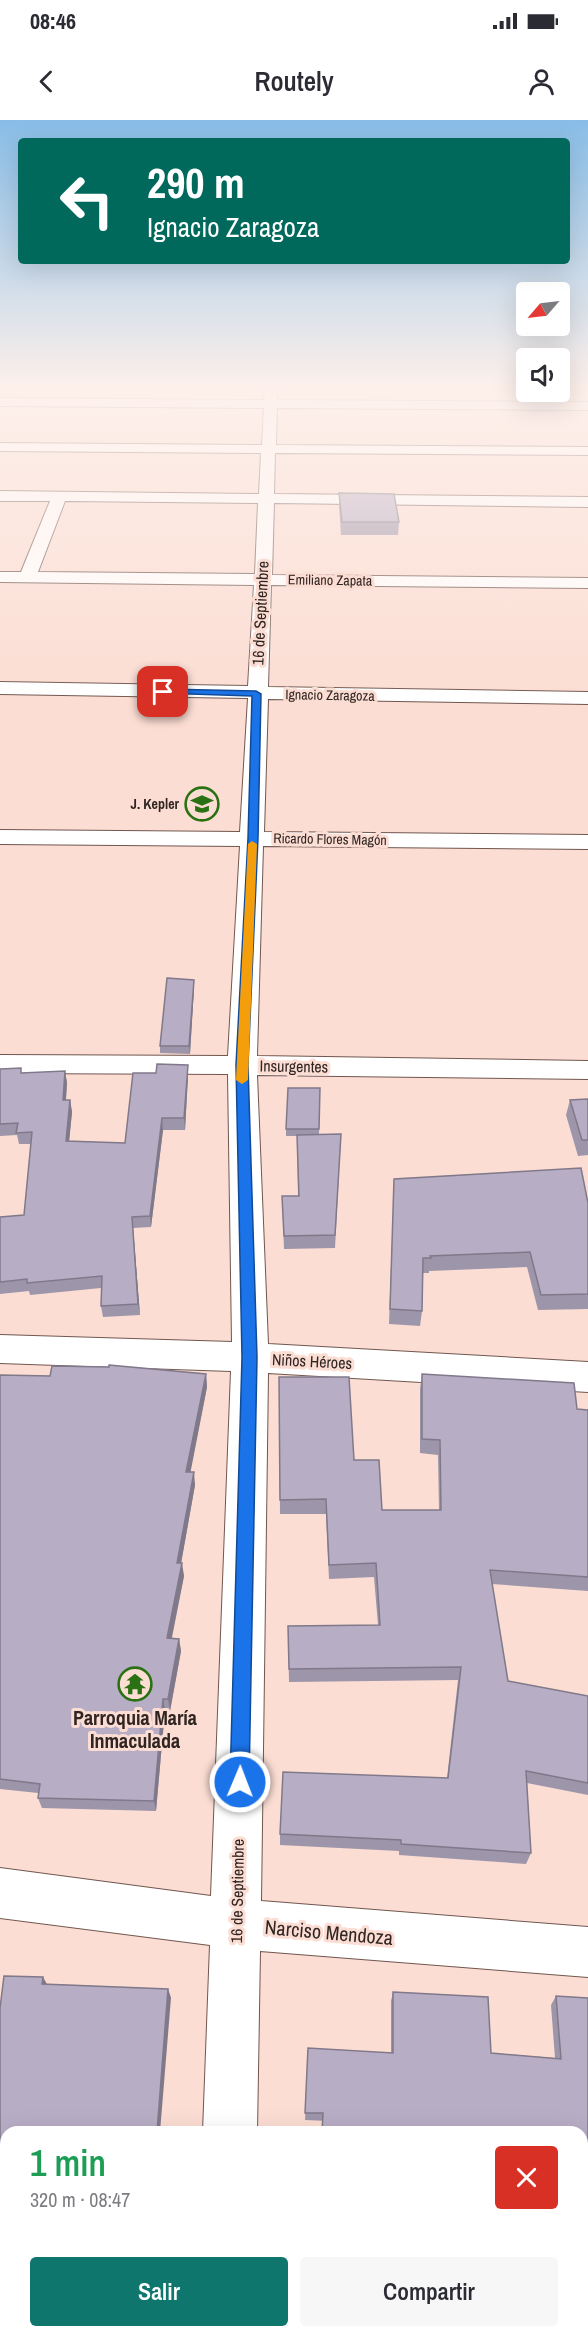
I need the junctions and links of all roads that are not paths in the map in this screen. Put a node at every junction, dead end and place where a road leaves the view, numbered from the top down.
1 (266, 493) edge
2 (0, 496) edge
3 (59, 497) junction
4 (266, 499) junction
5 (588, 502) edge
6 (0, 577) edge
7 (28, 577) junction
8 (262, 579) junction
9 (588, 583) edge
10 (0, 688) edge
11 (256, 694) junction
12 (588, 698) edge
13 (0, 837) edge
14 (253, 838) junction
15 (588, 842) edge
16 (0, 1064) edge
17 (242, 1065) junction
18 (588, 1070) edge
19 (0, 1349) edge
20 (250, 1357) junction
21 (588, 1377) edge
22 (0, 1893) edge
23 (236, 1924) junction
24 (588, 1952) edge
25 (230, 2126) edge

1 - 4 street, 16 de Septiembre
2 - 3 street
3 - 4 street
3 - 7 street
4 - 5 street
4 - 8 street, 16 de Septiembre
6 - 7 street, Emiliano Zapata
7 - 8 street, Emiliano Zapata
8 - 9 street, Emiliano Zapata
8 - 11 street, 16 de Septiembre
10 - 11 street, Ignacio Zaragoza
11 - 12 street, Ignacio Zaragoza
11 - 14 street, 16 de Septiembre
13 - 14 street, Ricardo Flores Magón
14 - 15 street, Ricardo Flores Magón
14 - 17 street, 16 de Septiembre
16 - 17 street, Insurgentes
17 - 18 street, Insurgentes
17 - 20 street, 16 de Septiembre
19 - 20 street, Niños Héroes
20 - 21 street, Niños Héroes
20 - 23 street, 16 de Septiembre
22 - 23 street, Narciso Mendoza
23 - 24 street, Narciso Mendoza
23 - 25 street, 16 de Septiembre

